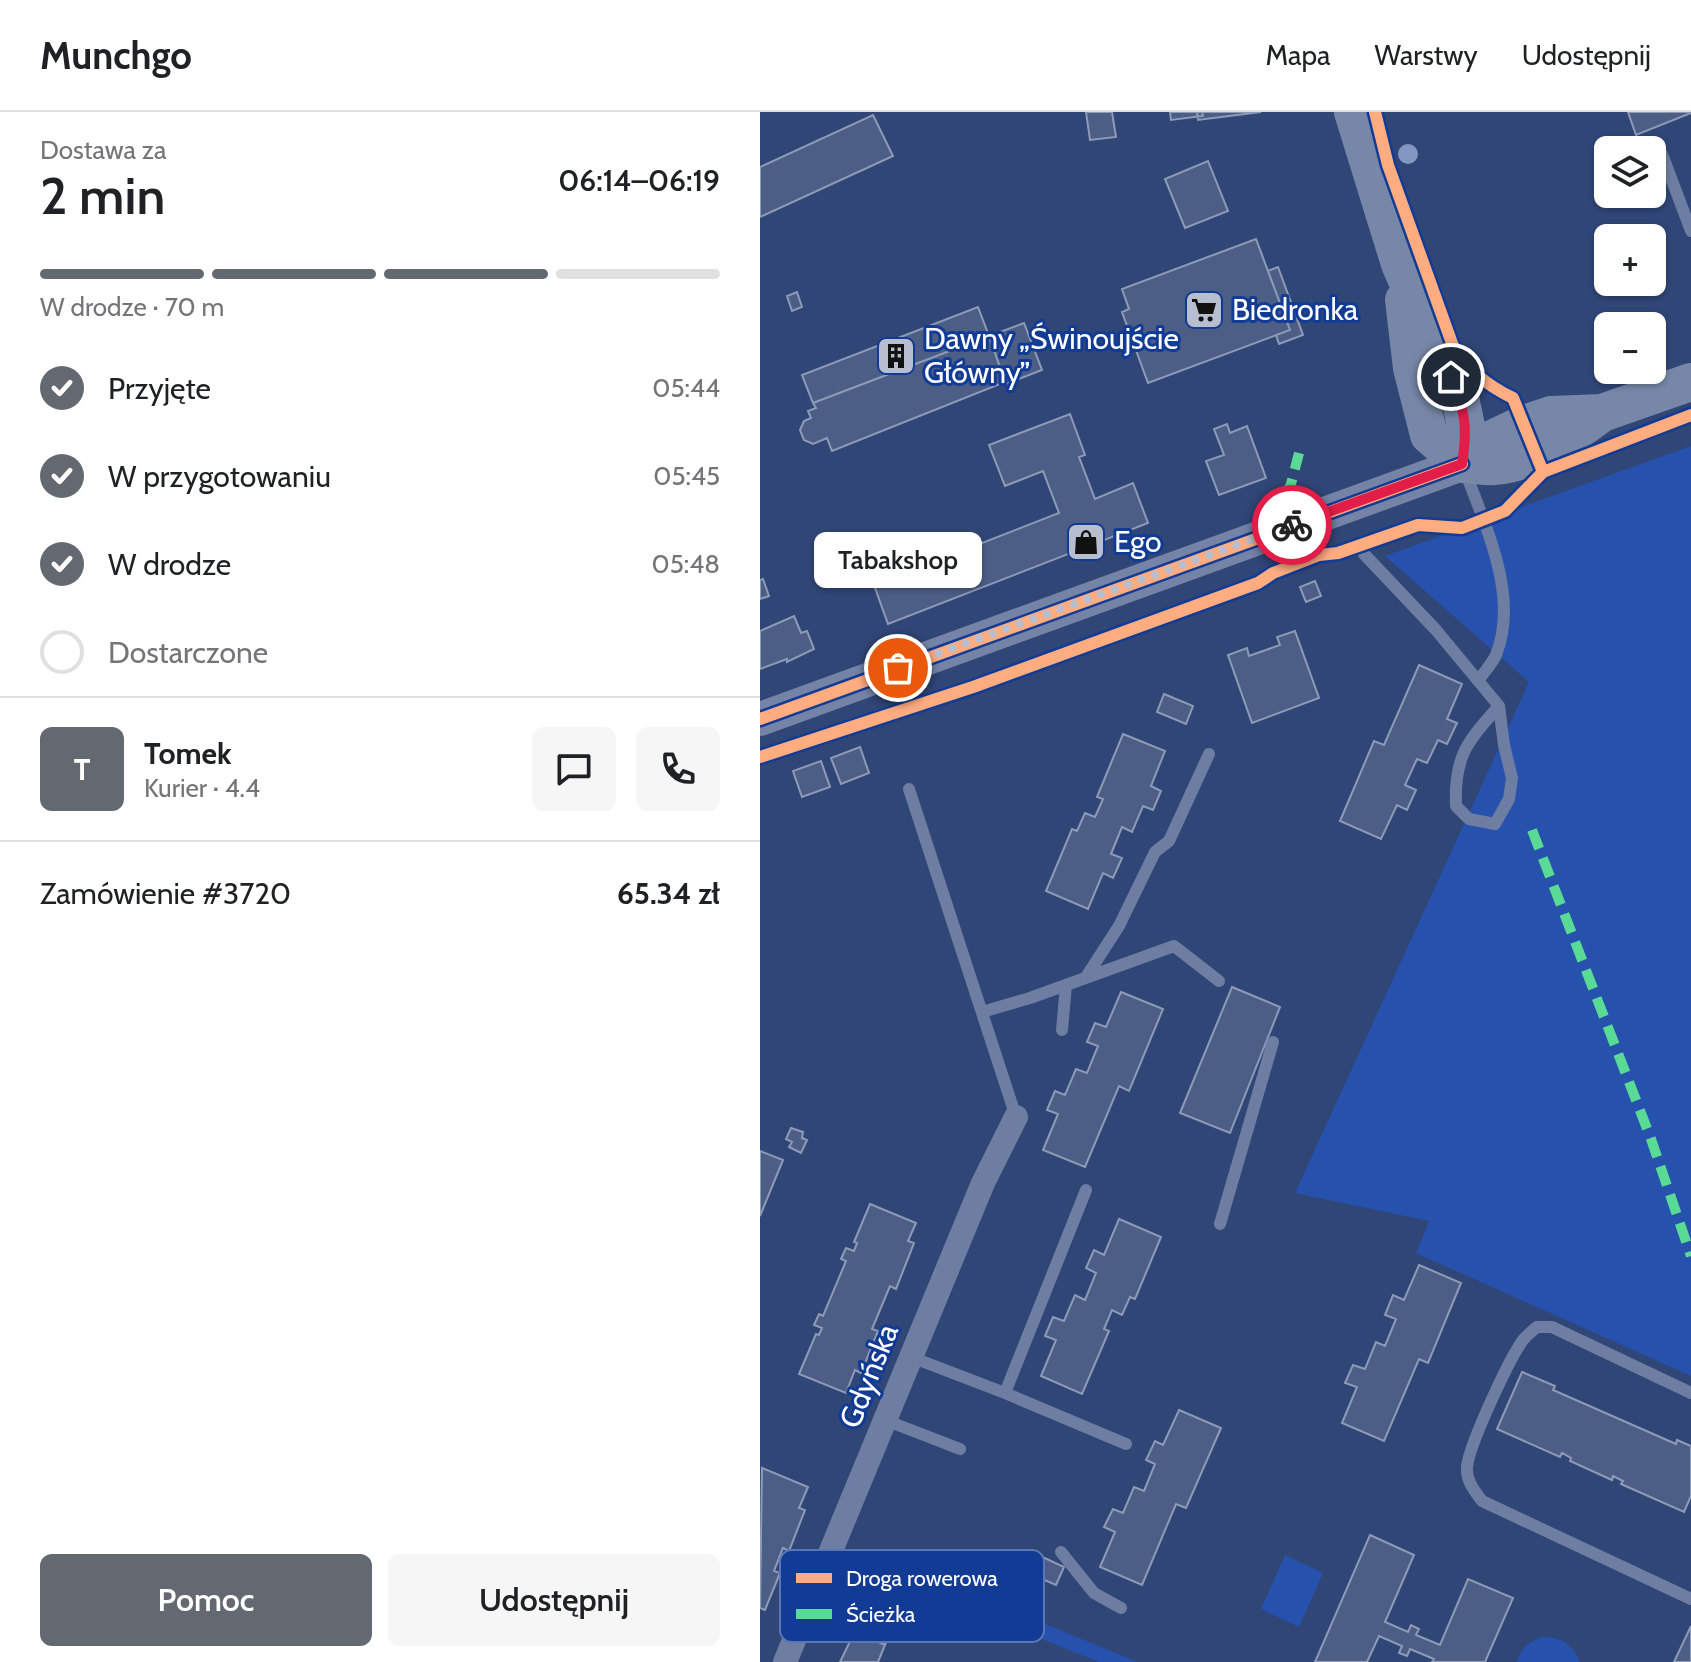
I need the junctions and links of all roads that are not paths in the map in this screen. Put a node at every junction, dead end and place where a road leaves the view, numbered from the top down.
1 (1353, 112) edge
2 (1666, 165) edge
3 (1691, 231) edge
4 (1400, 264) junction
5 (1691, 382) edge
6 (1461, 402) junction
7 (1602, 413) junction
8 (1524, 424) junction
9 (1429, 435) junction
10 (1462, 464) junction
11 (1392, 489) junction
12 (1364, 554) dead end
13 (1478, 681) junction
14 (1499, 706) junction
15 (760, 719) edge
16 (1209, 754) dead end
17 (909, 789) dead end
18 (1086, 977) junction
19 (1219, 981) dead end
20 (1066, 985) junction
21 (982, 1012) junction
22 (1062, 1030) dead end
23 (1273, 1042) dead end
24 (1016, 1117) joint
25 (1086, 1190) dead end
26 (1220, 1224) dead end
27 (911, 1357) junction
28 (1005, 1393) junction
29 (1691, 1393) edge
30 (885, 1420) junction
31 (1126, 1444) dead end
32 (960, 1449) dead end
33 (831, 1550) edge
34 (1061, 1552) dead end
35 (1691, 1599) edge
36 (1121, 1608) dead end
37 (793, 1642) edge
38 (785, 1662) edge

1 - 4 main road
2 - 3 lane
4 - 6 main road
4 - 9 main road
5 - 7 main road
6 - 8 main road
6 - 10 main road
7 - 8 main road
7 - 10 main road
8 - 10 main road
9 - 10 main road
9 - 11 street
10 - 11 street
10 - 13 lane
11 - 15 street
12 - 13 lane
13 - 14 lane
14 - 14 lane
16 - 18 lane
17 - 21 lane
18 - 19 lane
18 - 20 lane
20 - 21 lane
20 - 22 lane
21 - 24 lane
23 - 26 lane
24 - 27 street, Gdyńska
25 - 28 lane
27 - 28 lane
27 - 30 street, Gdyńska
28 - 31 lane
29 - 35 lane
30 - 32 lane
30 - 33 street, Gdyńska
34 - 36 lane
37 - 38 street, Gdyńska

